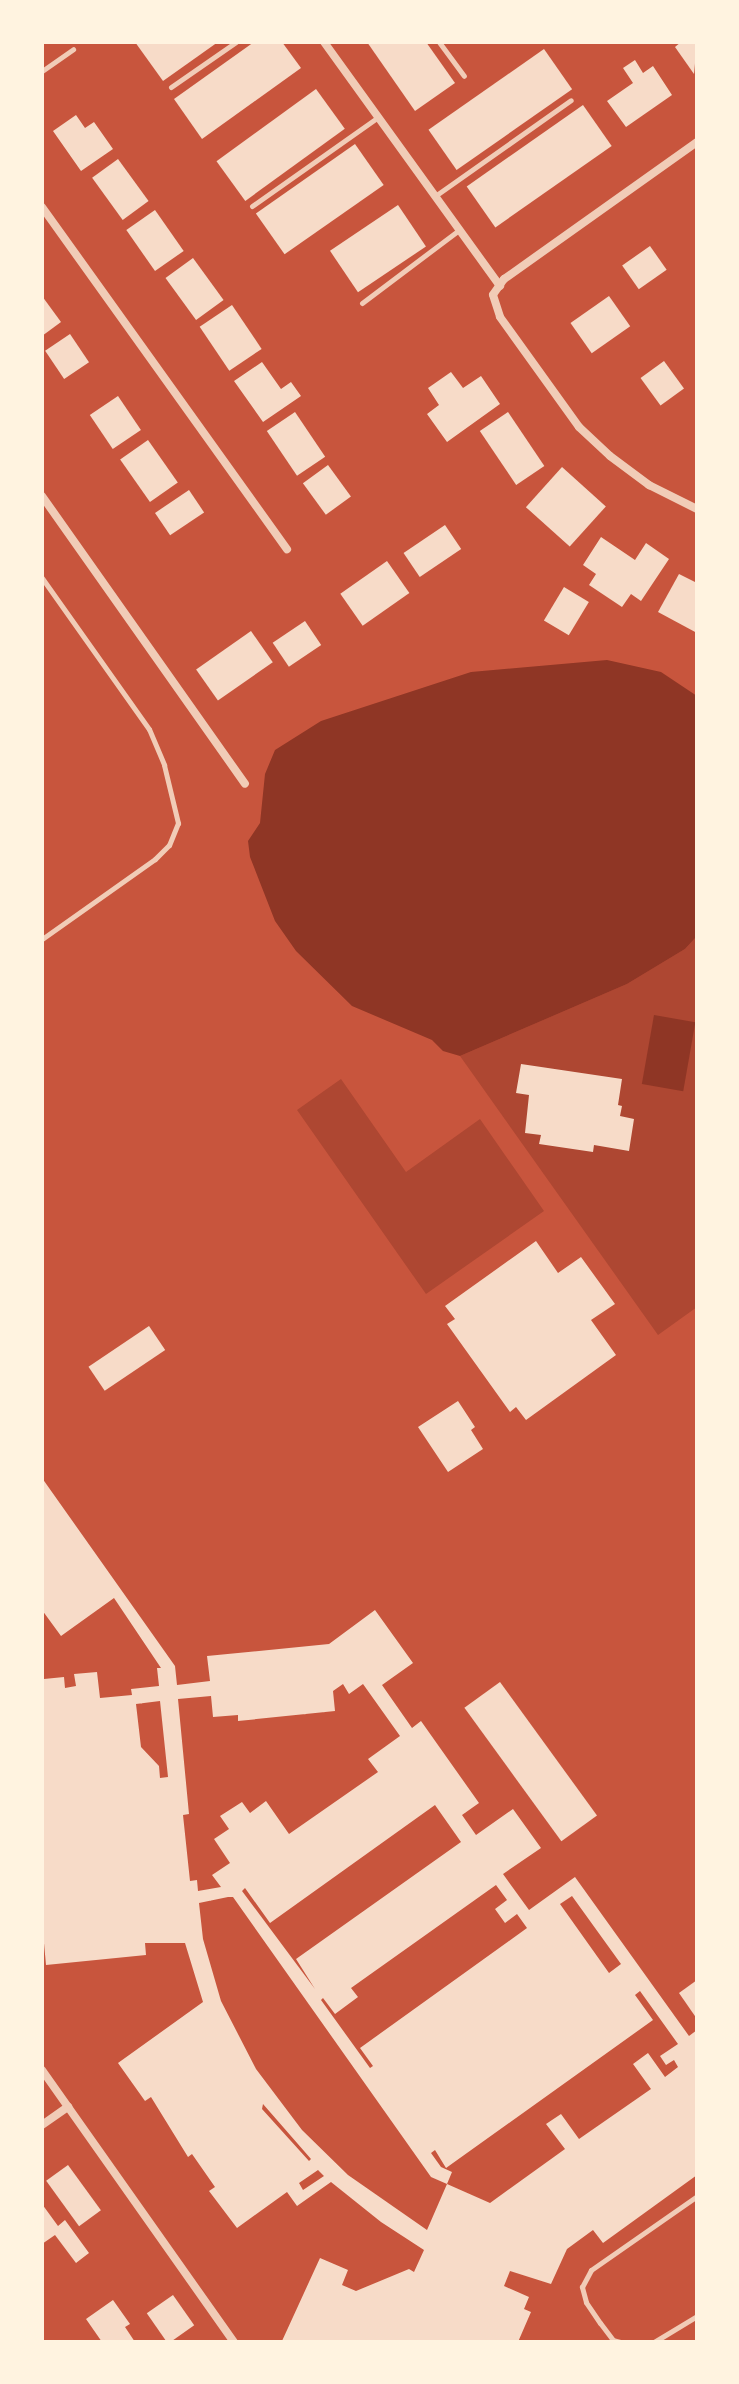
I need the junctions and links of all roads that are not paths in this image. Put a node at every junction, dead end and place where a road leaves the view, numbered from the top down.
1 (236, 42) edge
2 (324, 42) edge
3 (439, 42) edge
4 (73, 49) dead end
5 (42, 71) edge
6 (464, 76) dead end
7 (171, 87) dead end
8 (571, 100) dead end
9 (378, 117) junction
10 (697, 142) edge
11 (435, 196) junction
12 (252, 206) dead end
13 (42, 207) edge
14 (459, 230) junction
15 (500, 286) junction
16 (362, 303) dead end
17 (42, 496) edge
18 (697, 509) edge
19 (287, 549) dead end
20 (42, 578) edge
21 (245, 784) dead end
22 (42, 939) edge
23 (42, 2070) edge
24 (68, 2107) junction
25 (42, 2125) edge
26 (697, 2196) edge
27 (697, 2316) edge
28 (234, 2342) edge
29 (620, 2342) edge
30 (654, 2342) edge

1 - 7 lane
2 - 9 street
3 - 6 lane
4 - 5 lane
8 - 11 lane
9 - 11 street
9 - 12 lane
10 - 15 street
11 - 14 street
13 - 19 street
14 - 15 street
14 - 16 lane
15 - 18 street
17 - 21 street
20 - 22 lane
23 - 24 street
24 - 25 street
24 - 28 street
26 - 29 lane
27 - 30 lane

